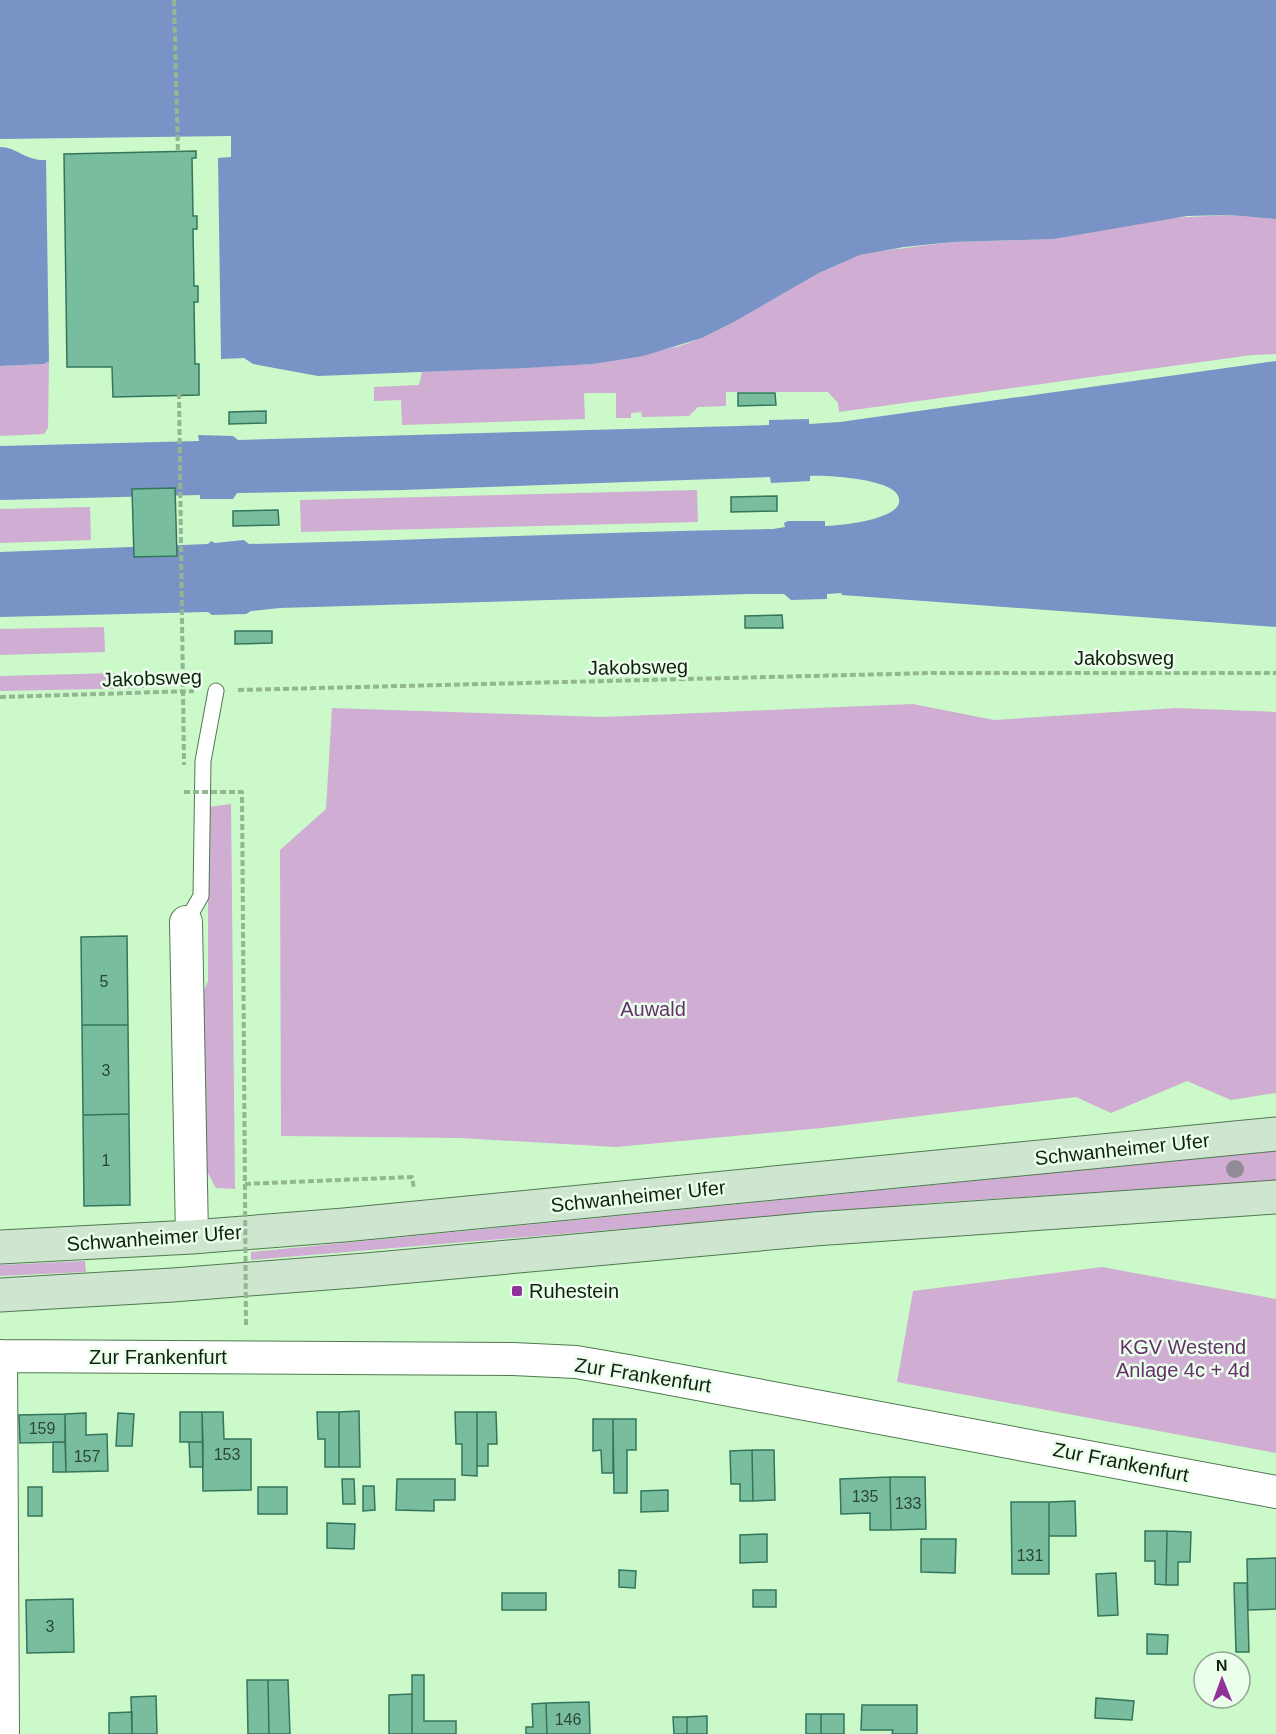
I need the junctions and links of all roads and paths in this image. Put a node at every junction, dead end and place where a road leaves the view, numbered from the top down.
1 (174, 0) edge
2 (177, 153) dead end
3 (180, 393) dead end
4 (1276, 673) edge
5 (216, 691) junction
6 (0, 697) edge
7 (184, 765) dead end
8 (184, 792) dead end
9 (186, 922) joint
10 (1276, 1134) edge
11 (412, 1177) dead end
12 (244, 1184) junction
13 (1276, 1197) edge
14 (192, 1237) junction
15 (0, 1247) edge
16 (0, 1295) edge
17 (246, 1327) dead end
18 (0, 1356) edge
19 (1276, 1492) edge
20 (1, 1677) edge
21 (3, 1734) edge

1 - 2 path
3 - 7 path, bridge
4 - 5 path, Jakobsweg
5 - 6 path, Jakobsweg
5 - 9 lane
8 - 12 path, bridge
9 - 14 street
10 - 14 main road, Schwanheimer Ufer
11 - 12 path
12 - 17 path, bridge
13 - 16 main road
14 - 15 main road, Schwanheimer Ufer
18 - 19 street, Zur Frankenfurt
18 - 20 street
20 - 21 street

